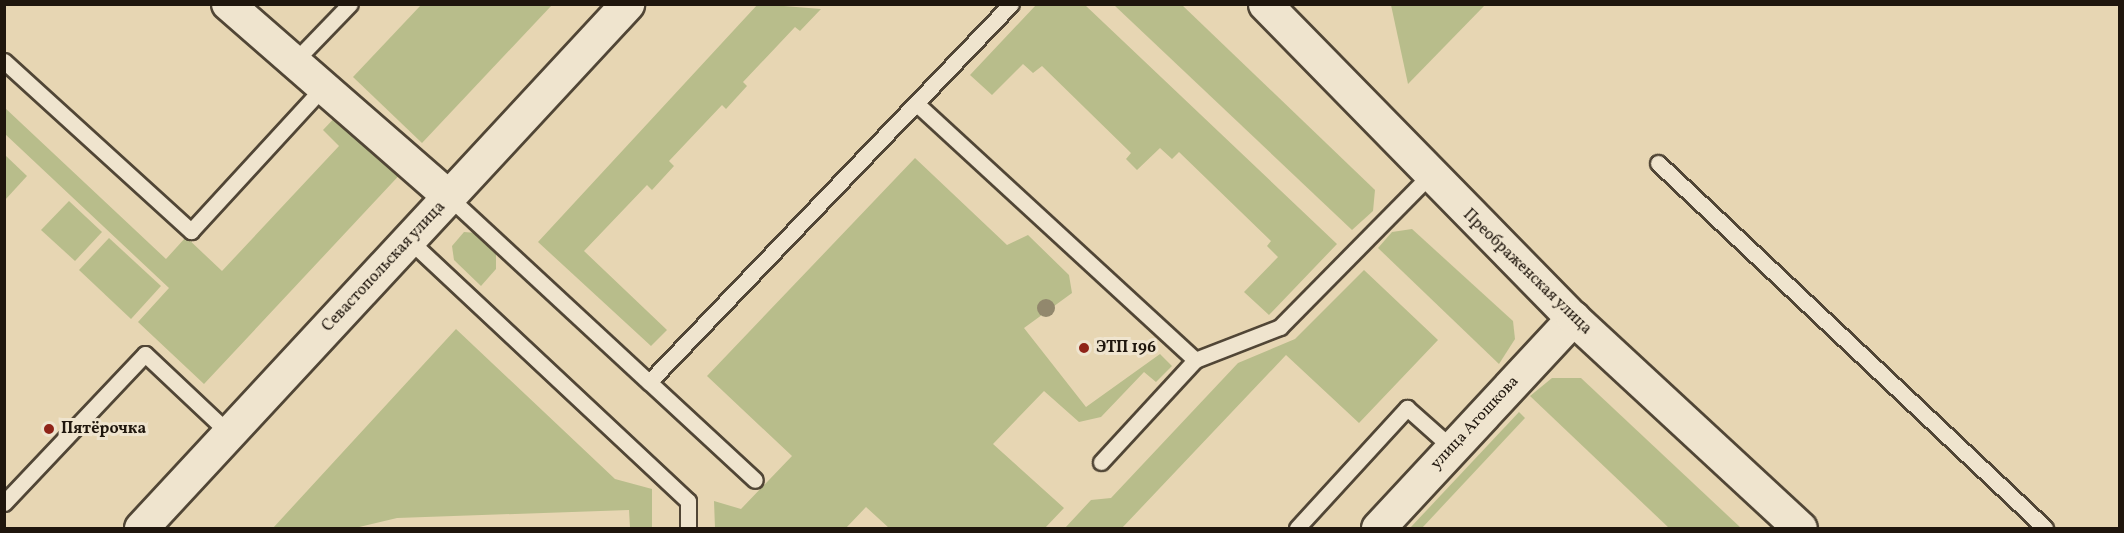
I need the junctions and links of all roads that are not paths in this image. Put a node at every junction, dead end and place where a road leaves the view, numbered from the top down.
1 (228, 4) edge
2 (350, 4) edge
3 (627, 4) edge
4 (1011, 4) edge
5 (1265, 4) edge
6 (4, 61) edge
7 (292, 64) junction
8 (326, 84) junction
9 (917, 104) junction
10 (1658, 164) dead end
11 (1430, 176) junction
12 (448, 197) junction
13 (409, 240) junction
14 (1573, 318) junction
15 (1194, 360) junction
16 (649, 382) junction
17 (230, 434) junction
18 (1452, 448) junction
19 (1101, 462) dead end
20 (755, 480) dead end
21 (4, 503) edge
22 (141, 528) edge
23 (688, 528) edge
24 (1297, 528) edge
25 (1378, 528) edge
26 (1800, 528) edge
27 (2044, 528) edge

1 - 7 street
2 - 7 lane
3 - 12 main road, Севастопольская улица
4 - 9 lane
5 - 11 main road, Преображенская улица
6 - 8 lane
7 - 8 street
8 - 12 street
9 - 15 lane
9 - 16 lane
10 - 27 lane
11 - 14 main road, Преображенская улица
11 - 15 lane
12 - 13 main road, Севастопольская улица
12 - 16 lane
13 - 17 main road, Севастопольская улица
13 - 23 lane
14 - 18 main road, улица Агошкова
14 - 26 main road, Преображенская улица
15 - 19 lane
16 - 20 lane
17 - 21 lane
17 - 22 main road, Севастопольская улица
18 - 24 lane
18 - 25 main road, улица Агошкова

